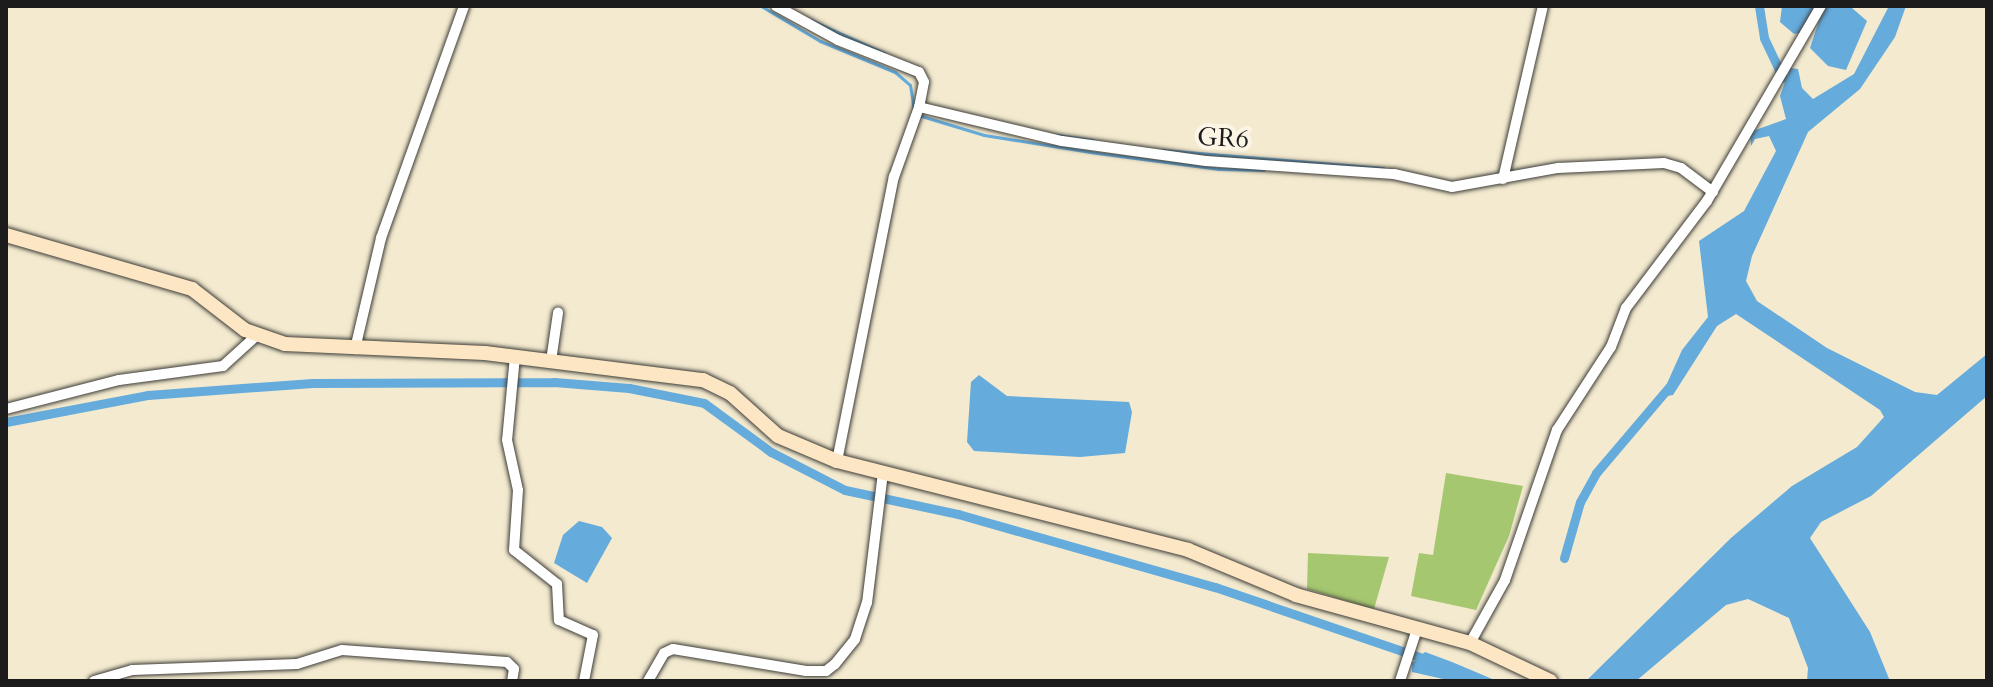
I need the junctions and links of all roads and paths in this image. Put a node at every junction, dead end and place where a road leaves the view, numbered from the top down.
1 (464, 6) edge
2 (776, 6) edge
3 (1543, 6) edge
4 (1821, 6) edge
5 (919, 107) junction
6 (1503, 179) junction
7 (1713, 192) junction
8 (6, 235) edge
9 (558, 313) dead end
10 (256, 336) junction
11 (355, 349) junction
12 (515, 356) junction
13 (551, 361) junction
14 (6, 409) edge
15 (837, 461) junction
16 (883, 477) junction
17 (1416, 634) junction
18 (1470, 643) junction
19 (1402, 678) edge
20 (94, 681) edge
21 (512, 681) edge
22 (584, 681) edge
23 (648, 681) edge
24 (1550, 681) edge

1 - 11 street
2 - 5 street
3 - 6 street
4 - 7 street
5 - 6 street, GR6
5 - 15 street
6 - 7 street, GR6
7 - 18 street
8 - 10 main road
9 - 13 street
10 - 11 main road
10 - 14 street
11 - 12 main road
12 - 13 main road
12 - 22 street
13 - 15 main road
15 - 16 main road
16 - 17 main road
16 - 23 street
17 - 18 main road
17 - 19 street
18 - 24 main road
20 - 21 street

